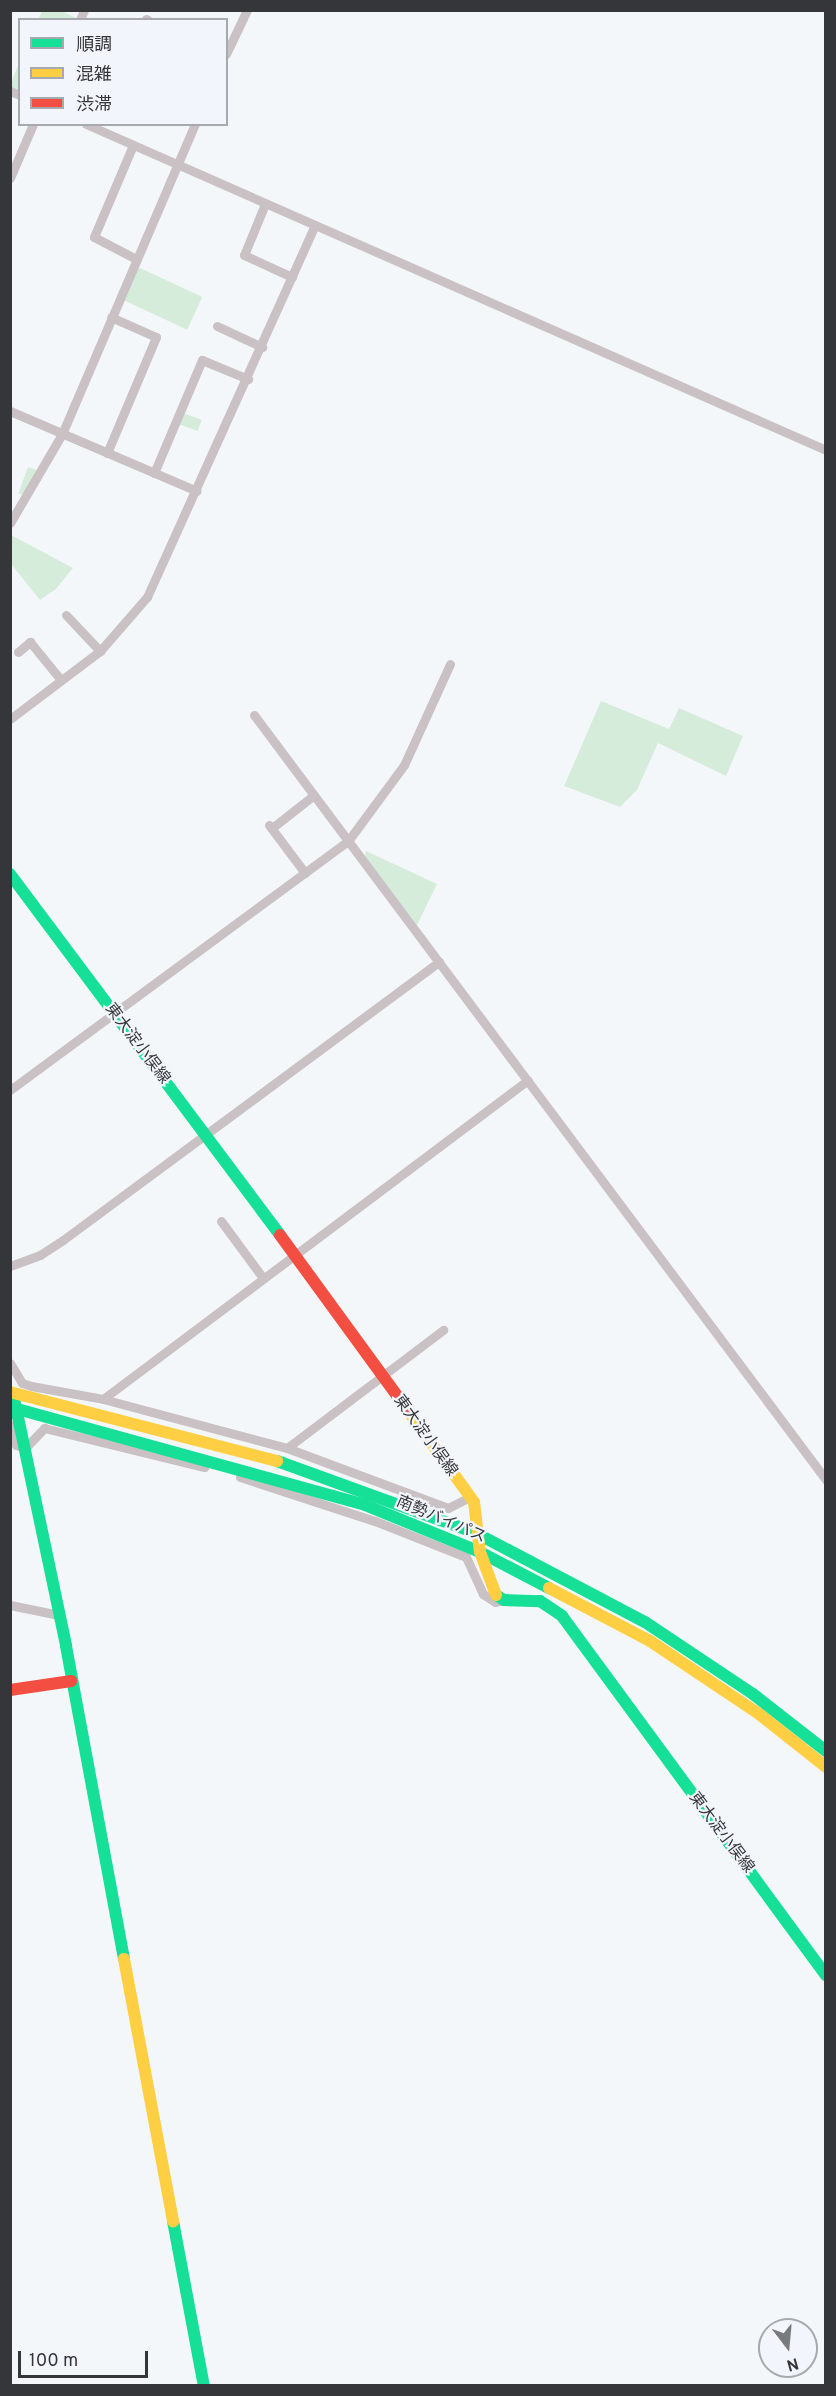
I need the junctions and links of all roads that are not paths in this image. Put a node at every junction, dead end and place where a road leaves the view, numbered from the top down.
1 (247, 10) edge
2 (228, 50) edge
3 (32, 126) edge
4 (90, 126) edge
5 (194, 126) edge
6 (133, 145) junction
7 (178, 165) junction
8 (10, 178) edge
9 (265, 204) junction
10 (314, 227) junction
11 (136, 259) junction
12 (292, 277) junction
13 (111, 317) junction
14 (217, 326) dead end
15 (262, 347) junction
16 (248, 379) junction
17 (10, 411) edge
18 (62, 434) junction
19 (825, 450) edge
20 (107, 453) junction
21 (154, 473) junction
22 (197, 491) junction
23 (10, 523) edge
24 (66, 615) dead end
25 (100, 651) junction
26 (18, 652) dead end
27 (450, 664) dead end
28 (61, 680) junction
29 (254, 715) dead end
30 (11, 717) edge
31 (314, 795) junction
32 (348, 842) junction
33 (305, 873) junction
34 (10, 874) edge
35 (439, 962) junction
36 (114, 1013) junction
37 (528, 1080) junction
38 (10, 1090) edge
39 (206, 1134) junction
40 (220, 1221) dead end
41 (294, 1256) junction
42 (10, 1266) edge
43 (262, 1278) junction
44 (443, 1330) dead end
45 (10, 1362) edge
46 (381, 1377) junction
47 (11, 1389) edge
48 (103, 1399) junction
49 (14, 1408) edge
50 (10, 1425) edge
51 (12, 1439) edge
52 (25, 1448) junction
53 (288, 1448) junction
54 (825, 1480) edge
55 (470, 1497) junction
56 (476, 1533) junction
57 (480, 1551) junction
58 (504, 1600) junction
59 (10, 1605) edge
60 (59, 1615) junction
61 (71, 1681) junction
62 (10, 1690) edge
63 (825, 1751) edge
64 (825, 1767) edge
65 (825, 1975) edge
66 (204, 2385) edge

1 - 2 street
3 - 8 street
4 - 6 street
5 - 7 street
6 - 7 street
6 - 11 street
7 - 9 street
7 - 11 street
9 - 10 street
9 - 12 street
10 - 12 street
10 - 19 street
11 - 13 street
12 - 15 street
13 - 18 street
13 - 20 street
14 - 15 street
15 - 16 street
16 - 21 street
16 - 22 street
17 - 18 street
18 - 20 street
18 - 23 street
20 - 21 street
21 - 22 street
22 - 25 street
24 - 25 street
25 - 28 street
26 - 28 street
27 - 32 street
28 - 30 street
29 - 31 street
31 - 32 street
31 - 33 street
32 - 33 street
32 - 35 street
33 - 36 street
34 - 36 main road, 東大淀小俣線
35 - 37 street
35 - 39 street
36 - 38 street
36 - 39 main road, 東大淀小俣線
37 - 41 street
37 - 54 street
39 - 41 main road, 東大淀小俣線
39 - 42 street
40 - 43 street
41 - 43 street
41 - 46 main road, 東大淀小俣線
43 - 48 street
44 - 46 street
45 - 48 street
46 - 53 street
46 - 55 main road, 東大淀小俣線
47 - 49 main road
47 - 56 main road, 南勢バイパス
48 - 53 street
49 - 52 main road
49 - 57 main road, 南勢バイパス
50 - 51 street
51 - 52 street
52 - 58 street
52 - 60 main road
53 - 55 street
55 - 56 main road, 東大淀小俣線
56 - 57 main road, 東大淀小俣線
56 - 63 main road, 南勢バイパス
57 - 58 main road, 東大淀小俣線
57 - 64 main road, 南勢バイパス
58 - 65 main road, 東大淀小俣線
59 - 60 street
60 - 61 main road
61 - 62 main road
61 - 66 main road

